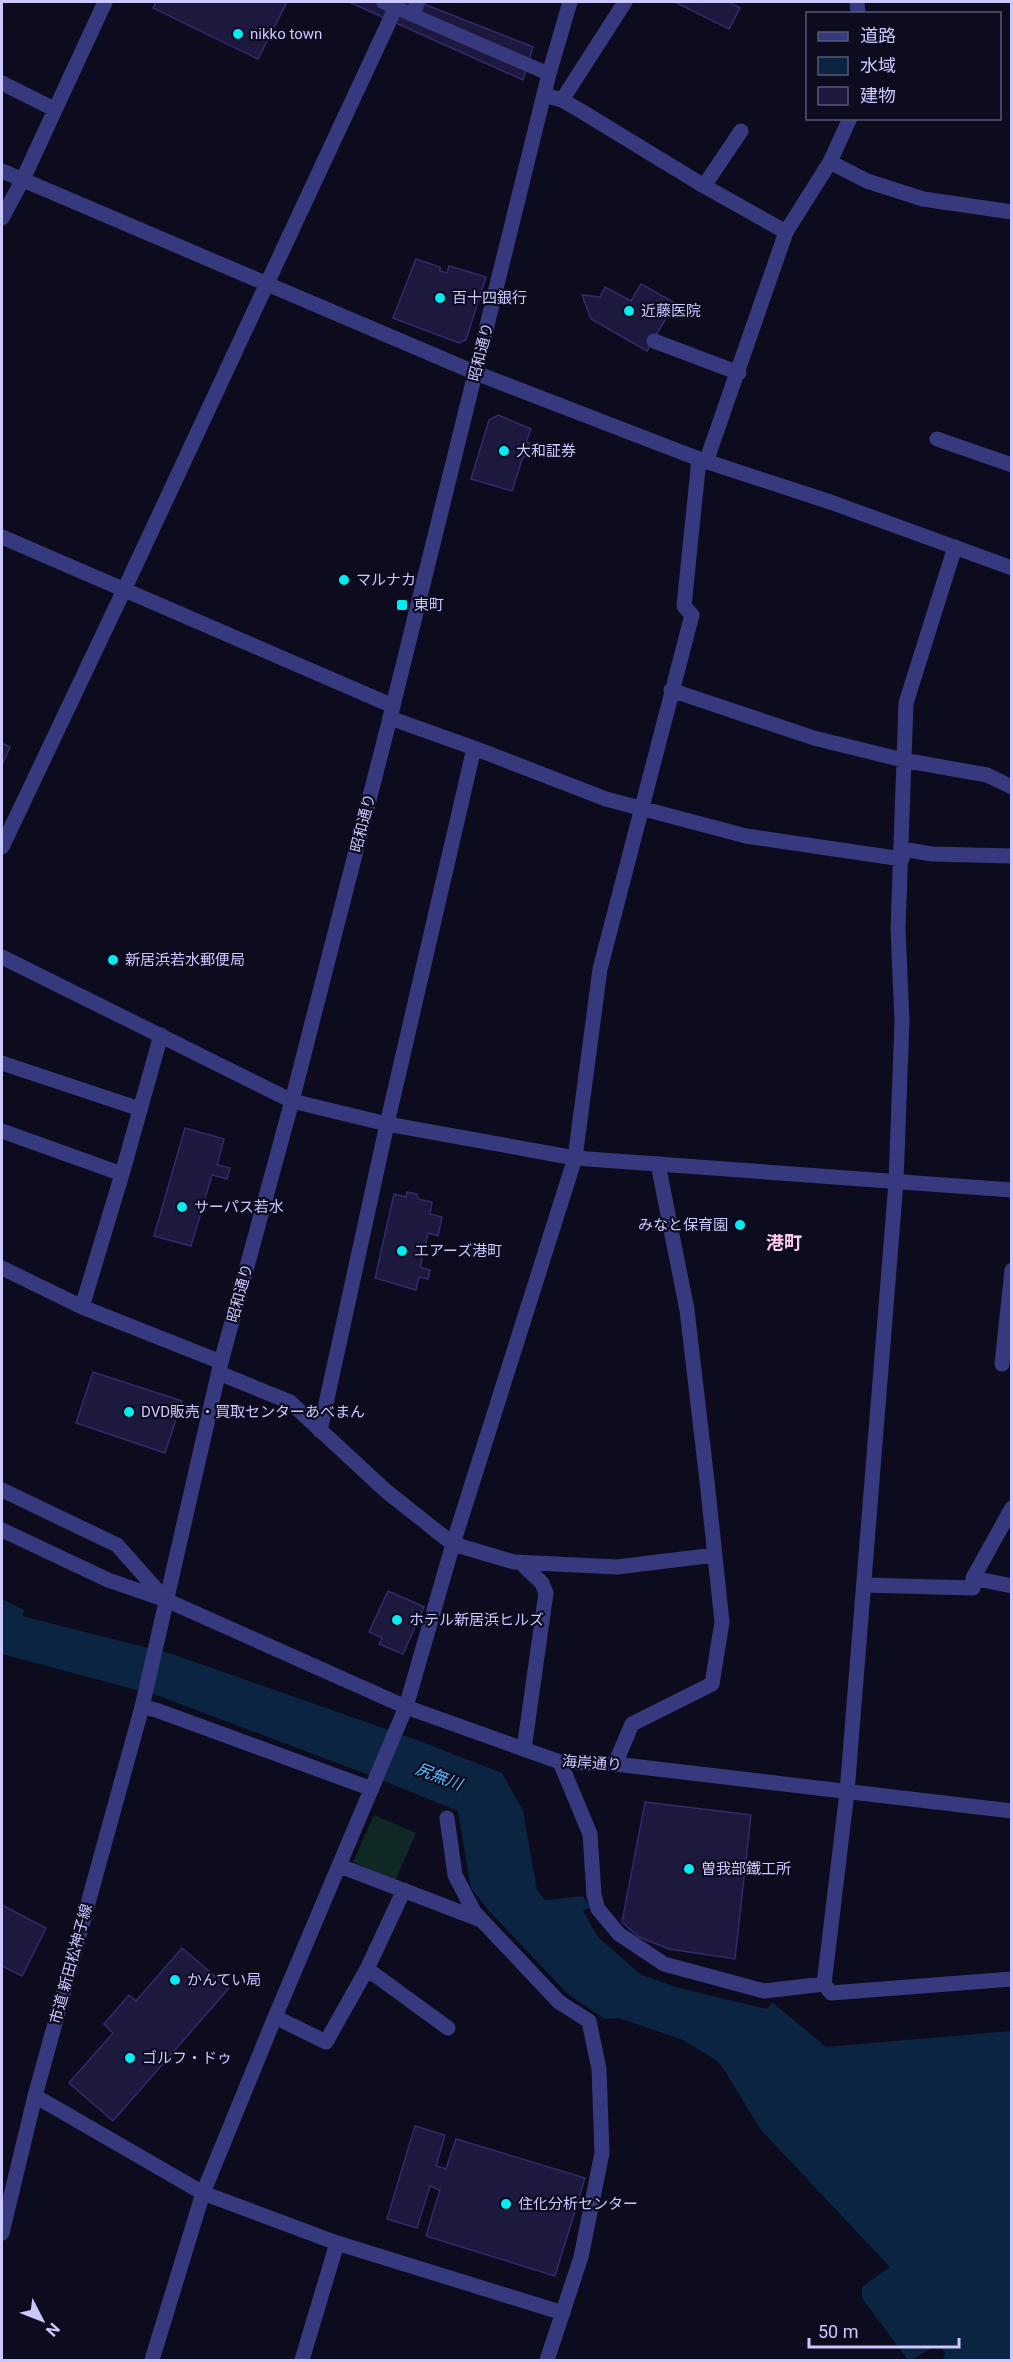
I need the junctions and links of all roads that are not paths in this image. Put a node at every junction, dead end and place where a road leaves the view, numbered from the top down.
1 (105, 2) edge
2 (570, 2) edge
3 (625, 2) edge
4 (389, 4) edge
5 (415, 8) edge
6 (549, 74) junction
7 (2, 83) edge
8 (544, 95) junction
9 (562, 100) junction
10 (54, 109) junction
11 (849, 120) edge
12 (741, 131) dead end
13 (830, 162) junction
14 (2, 171) edge
15 (23, 179) junction
16 (704, 186) junction
17 (1011, 212) edge
18 (2, 218) edge
19 (786, 232) junction
20 (265, 284) junction
21 (654, 341) dead end
22 (476, 373) junction
23 (739, 373) junction
24 (937, 440) dead end
25 (703, 460) junction
26 (1011, 465) edge
27 (2, 537) edge
28 (956, 547) junction
29 (1011, 567) edge
30 (124, 590) junction
31 (671, 690) junction
32 (391, 712) junction
33 (474, 747) junction
34 (903, 760) junction
35 (1011, 787) edge
36 (641, 808) junction
37 (2, 847) edge
38 (902, 854) junction
39 (1011, 856) edge
40 (2, 957) edge
41 (161, 1035) junction
42 (2, 1063) edge
43 (292, 1101) junction
44 (140, 1109) junction
45 (387, 1124) junction
46 (2, 1131) edge
47 (575, 1158) junction
48 (658, 1164) junction
49 (123, 1174) junction
50 (896, 1182) junction
51 (1011, 1190) edge
52 (2, 1268) edge
53 (1011, 1270) edge
54 (82, 1307) junction
55 (1002, 1364) dead end
56 (220, 1367) junction
57 (321, 1431) junction
58 (2, 1490) edge
59 (1011, 1508) edge
60 (2, 1530) edge
61 (453, 1544) junction
62 (715, 1555) junction
63 (520, 1562) junction
64 (973, 1578) junction
65 (864, 1585) junction
66 (1011, 1586) edge
67 (166, 1600) junction
68 (156, 1645) joint
69 (143, 1702) junction
70 (406, 1707) junction
71 (524, 1749) junction
72 (560, 1762) junction
73 (615, 1764) junction
74 (374, 1785) junction
75 (847, 1792) junction
76 (1011, 1811) edge
77 (447, 1818) dead end
78 (340, 1866) junction
79 (404, 1890) junction
80 (482, 1920) junction
81 (367, 1969) junction
82 (1011, 1979) edge
83 (824, 1984) junction
84 (274, 2017) junction
85 (448, 2028) dead end
86 (35, 2096) junction
87 (203, 2193) junction
88 (2, 2233) edge
89 (337, 2243) junction
90 (562, 2313) junction
91 (152, 2361) edge
92 (302, 2361) edge
93 (547, 2361) edge

1 - 10 street
2 - 6 street, 昭和通り
3 - 9 street
4 - 5 street
4 - 20 street
5 - 6 street
6 - 8 street, 昭和通り
7 - 10 street
8 - 9 street
8 - 22 street, 昭和通り
9 - 16 street
10 - 15 street
11 - 13 street
12 - 16 street
13 - 17 street
13 - 19 street
14 - 15 street
15 - 18 street
15 - 20 street
16 - 19 street
19 - 23 street
20 - 22 street
20 - 30 street
21 - 23 street
22 - 25 street
22 - 32 street, 昭和通り
23 - 25 street
24 - 26 street
25 - 28 street
25 - 31 street
27 - 30 street
28 - 29 street
28 - 34 street
30 - 32 street
30 - 37 street
31 - 34 street
31 - 36 street
32 - 33 street
32 - 43 street, 昭和通り
33 - 36 street
33 - 45 street
34 - 35 street
34 - 38 street
36 - 38 street
36 - 47 street
38 - 39 street
38 - 50 street
40 - 41 street
41 - 43 street
41 - 44 street
42 - 44 street
43 - 45 street
43 - 56 street, 昭和通り
44 - 49 street
45 - 47 street
45 - 57 street
46 - 49 street
47 - 48 street
47 - 61 street
48 - 50 street
48 - 62 street
49 - 54 street
50 - 51 street
50 - 65 street
52 - 54 street
53 - 55 street
54 - 56 street
56 - 57 street
56 - 67 street, 昭和通り
57 - 61 street
58 - 67 street
59 - 64 street
60 - 67 street, 海岸通り
61 - 63 street
61 - 70 street
62 - 63 street
62 - 73 street
63 - 71 street
64 - 65 street
64 - 66 street
65 - 75 street
67 - 68 street, 昭和通り
67 - 70 street, 海岸通り
68 - 69 street, 市道 新田松神子線
69 - 74 street
69 - 86 street, 市道 新田松神子線
70 - 71 street, 海岸通り
70 - 74 street
71 - 72 street, 海岸通り
72 - 73 street, 海岸通り
72 - 83 street
73 - 75 street, 海岸通り
74 - 78 street
75 - 76 street, 海岸通り
75 - 83 street
77 - 80 street
78 - 79 street
78 - 84 street
79 - 80 street
79 - 81 street
80 - 90 street
81 - 84 street
81 - 85 street
82 - 83 street
84 - 87 street
86 - 87 street
86 - 88 street, 市道 新田松神子線
87 - 89 street
87 - 91 street
89 - 90 street
89 - 92 street
90 - 93 street

